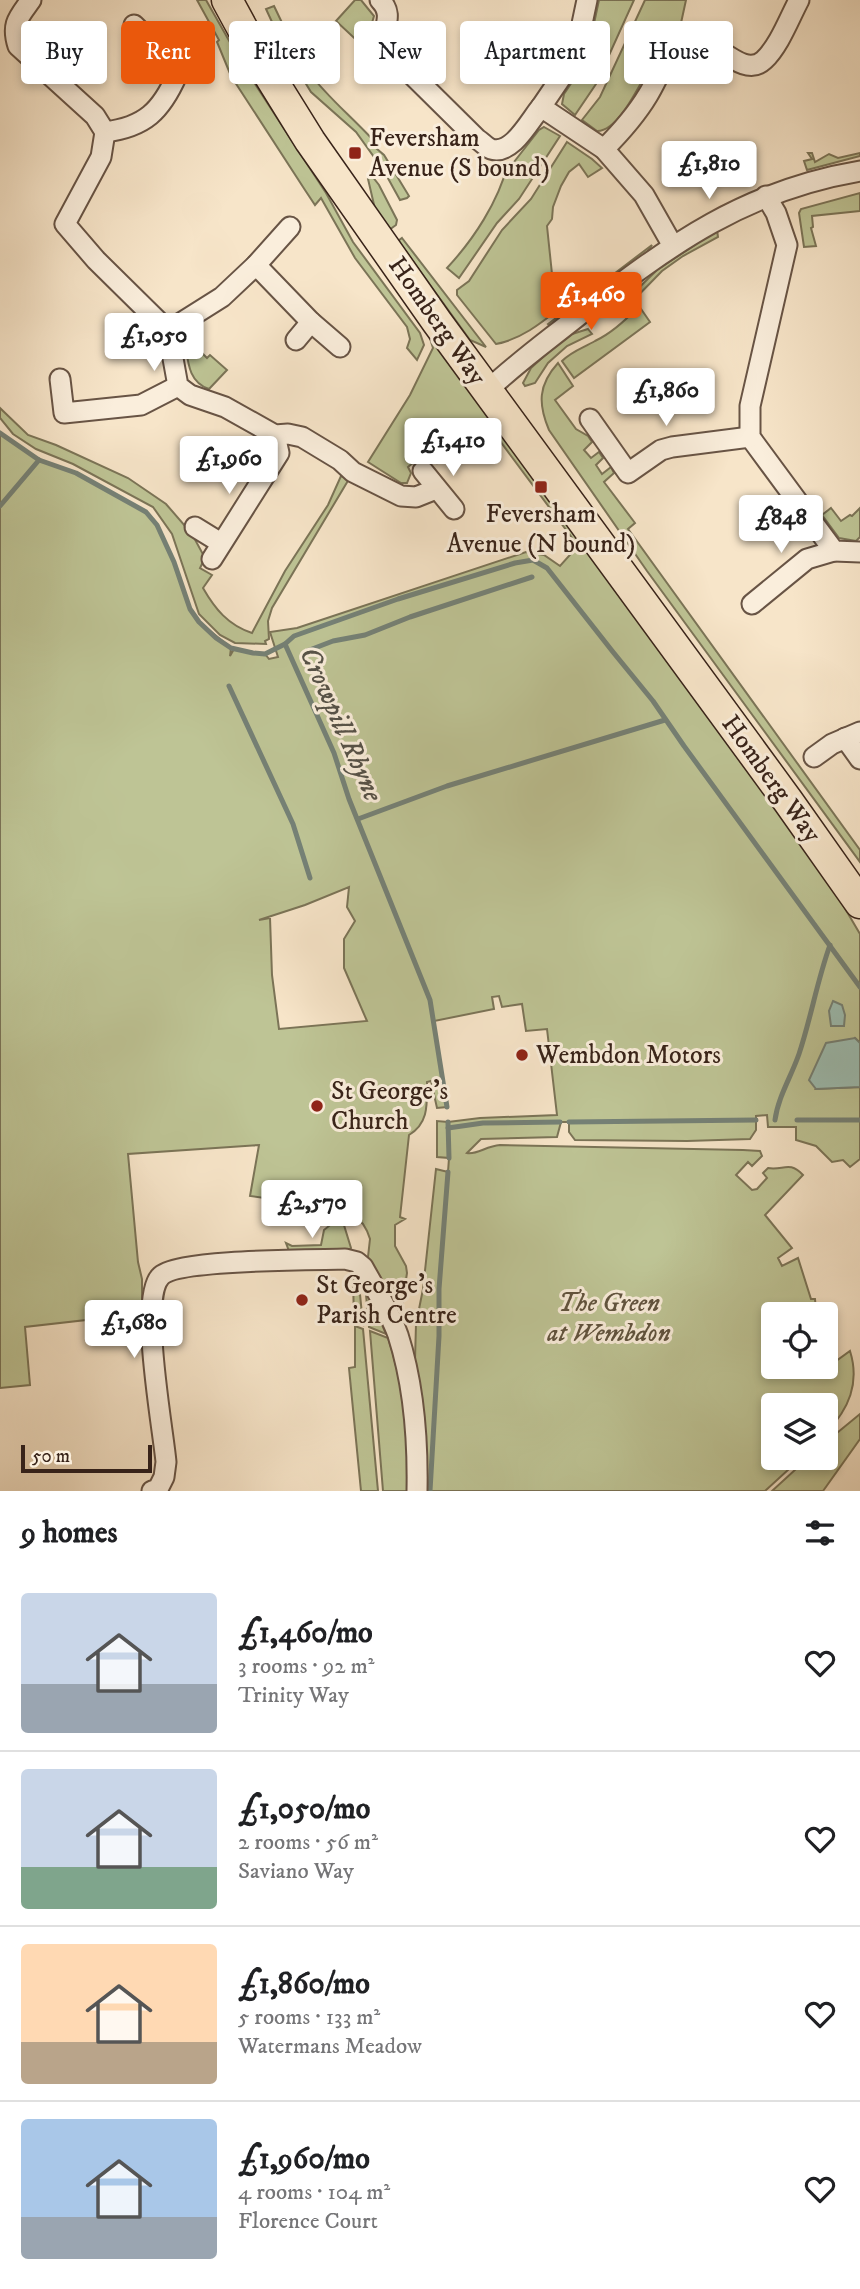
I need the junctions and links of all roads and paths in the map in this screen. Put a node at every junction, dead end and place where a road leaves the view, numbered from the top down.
1 (31, 0) edge
2 (227, 0) edge
3 (380, 0) edge
4 (587, 0) edge
5 (799, 0) edge
6 (9, 50) edge
7 (173, 84) edge
8 (541, 107) junction
9 (105, 132) junction
10 (604, 149) junction
11 (860, 171) edge
12 (766, 196) junction
13 (290, 227) dead end
14 (673, 246) junction
15 (256, 265) junction
16 (312, 323) junction
17 (168, 331) junction
18 (296, 340) dead end
19 (340, 347) dead end
20 (60, 379) dead end
21 (178, 386) junction
22 (486, 391) junction
23 (590, 419) dead end
24 (275, 435) junction
25 (750, 437) junction
26 (423, 471) dead end
27 (436, 489) junction
28 (454, 509) dead end
29 (195, 527) dead end
30 (834, 551) junction
31 (860, 552) edge
32 (752, 604) dead end
33 (852, 735) edge
34 (814, 757) dead end
35 (860, 759) edge
36 (860, 904) edge
37 (152, 1491) edge
38 (417, 1491) edge

1 - 6 street
2 - 22 main road, Homberg Way
3 - 8 street
4 - 8 street
5 - 10 street
6 - 9 street
7 - 9 street
8 - 10 street
9 - 17 street
10 - 14 street
11 - 12 street
12 - 14 street
12 - 25 street
13 - 15 street
14 - 22 street
15 - 16 street
15 - 17 street
16 - 18 street
16 - 19 street
17 - 21 street
20 - 21 street
21 - 24 street
22 - 36 main road, Homberg Way
23 - 25 street
24 - 27 street
24 - 29 street
25 - 30 street
26 - 27 street
27 - 28 street
30 - 31 street
30 - 32 street
33 - 34 street
33 - 35 street
37 - 38 street

